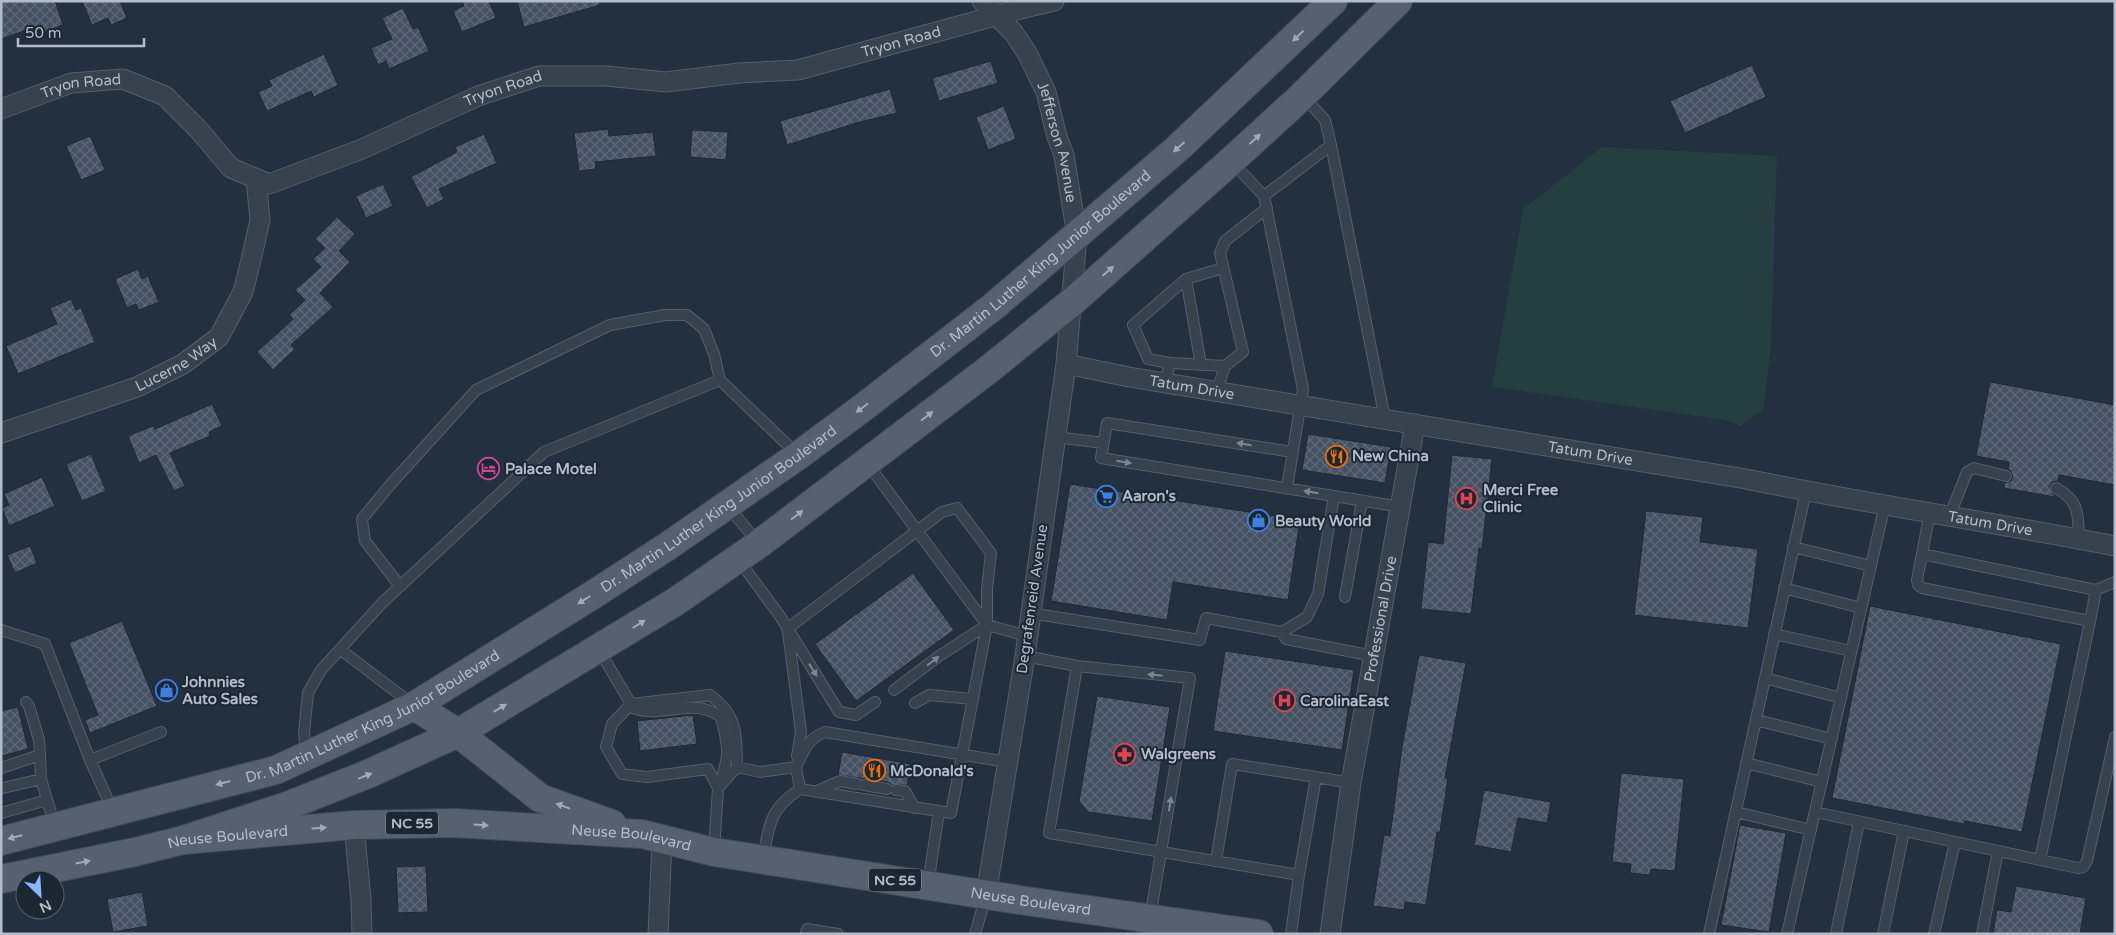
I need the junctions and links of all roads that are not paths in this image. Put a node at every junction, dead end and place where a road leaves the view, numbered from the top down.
1 (982, 1) edge
2 (1054, 1) edge
3 (1333, 1) edge
4 (1398, 1) edge
5 (998, 15) junction
6 (1302, 96) junction
7 (1, 109) edge
8 (1331, 145) junction
9 (1232, 162) junction
10 (256, 179) junction
11 (1264, 196) junction
12 (1267, 208) junction
13 (1077, 236) junction
14 (1223, 268) junction
15 (1186, 279) junction
16 (1072, 302) junction
17 (1170, 363) junction
18 (1066, 364) junction
19 (1201, 365) junction
20 (1225, 366) junction
21 (720, 380) junction
22 (1165, 382) junction
23 (1217, 391) junction
24 (1300, 405) junction
25 (1385, 419) junction
26 (1415, 424) junction
27 (1, 433) edge
28 (1056, 437) junction
29 (1104, 443) junction
30 (1292, 452) junction
31 (799, 455) junction
32 (866, 462) junction
33 (2006, 476) dead end
34 (1287, 488) junction
35 (2056, 488) dead end
36 (1806, 491) junction
37 (1334, 496) junction
38 (1362, 500) junction
39 (1885, 504) junction
40 (727, 505) junction
41 (1400, 507) junction
42 (1930, 512) junction
43 (1950, 515) junction
44 (916, 531) junction
45 (2079, 539) junction
46 (2115, 546) edge
47 (1793, 547) junction
48 (748, 551) junction
49 (1922, 554) junction
50 (1871, 566) junction
51 (2115, 582) edge
52 (400, 586) junction
53 (1784, 588) junction
54 (2096, 590) junction
55 (1345, 597) dead end
56 (1861, 608) junction
57 (1030, 613) junction
58 (2090, 621) junction
59 (987, 625) junction
60 (787, 629) junction
61 (1, 630) edge
62 (1282, 632) junction
63 (1774, 634) junction
64 (1027, 636) junction
65 (598, 649) junction
66 (341, 650) junction
67 (1851, 651) junction
68 (1025, 656) junction
69 (1374, 656) junction
70 (1077, 666) junction
71 (1765, 678) junction
72 (894, 690) dead end
73 (1841, 698) junction
74 (973, 699) junction
75 (26, 702) dead end
76 (875, 702) dead end
77 (915, 703) dead end
78 (631, 704) junction
79 (414, 706) junction
80 (1756, 720) junction
81 (161, 732) dead end
82 (458, 733) junction
83 (2115, 737) edge
84 (1832, 739) junction
85 (962, 754) junction
86 (40, 755) junction
87 (308, 756) junction
88 (90, 760) junction
89 (1007, 762) junction
90 (1746, 763) junction
91 (737, 767) junction
92 (796, 767) junction
93 (1, 768) edge
94 (276, 770) junction
95 (1316, 777) junction
96 (41, 779) junction
97 (1822, 782) junction
98 (1351, 783) junction
99 (3, 788) dead end
100 (718, 788) junction
101 (800, 789) junction
102 (816, 791) junction
103 (47, 800) junction
104 (287, 806) junction
105 (915, 808) junction
106 (939, 811) junction
107 (113, 812) junction
108 (1736, 812) junction
109 (1815, 812) junction
110 (1, 813) edge
111 (1859, 822) junction
112 (354, 825) junction
113 (55, 827) junction
114 (1811, 830) junction
115 (1904, 831) junction
116 (652, 837) junction
117 (1, 840) edge
118 (183, 840) junction
119 (1955, 842) junction
120 (1998, 851) junction
121 (714, 852) junction
122 (1162, 852) junction
123 (762, 859) junction
124 (2040, 860) junction
125 (1216, 861) junction
126 (1299, 875) junction
127 (1, 879) edge
128 (928, 885) junction
129 (986, 895) junction
130 (1150, 919) junction
131 (362, 934) edge
132 (658, 934) edge
133 (806, 934) edge
134 (838, 934) edge
135 (975, 934) edge
136 (1259, 934) edge
137 (1291, 934) edge
138 (1330, 934) edge
139 (1709, 934) edge
140 (1788, 934) edge
141 (1836, 934) edge
142 (1883, 934) edge
143 (1934, 934) edge
144 (1982, 934) edge

1 - 5 street, Jefferson Avenue
2 - 5 street, Tryon Road
3 -> 13 main road, Dr. Martin Luther King Junior Boulevard
4 - 6 main road
5 - 10 street, Tryon Road
5 - 13 street, Jefferson Avenue
6 - 8 lane
9 -> 6 main road
7 - 10 street, Tryon Road
8 - 11 lane
8 - 25 lane
9 - 11 lane
16 -> 9 main road
10 - 27 street, Lucerne Way
11 - 12 lane
12 - 14 lane
12 - 24 lane
13 - 16 street, Jefferson Avenue
13 -> 31 main road, Dr. Martin Luther King Junior Boulevard
14 - 15 lane
14 - 20 lane
15 - 17 lane
15 - 19 lane
16 - 18 street, Degrafenreid Avenue
32 -> 16 main road
17 - 19 lane
17 - 22 lane
18 - 22 street, Tatum Drive
18 - 28 street, Degrafenreid Avenue
19 - 20 lane
20 - 23 lane
21 - 31 lane
21 - 52 lane
21 - 52 lane
22 - 23 street, Tatum Drive
23 - 24 street, Tatum Drive
24 - 25 street, Tatum Drive
24 - 30 lane
25 - 26 street, Tatum Drive
26 - 36 street, Tatum Drive
26 - 41 street, Professional Drive
28 - 29 lane
28 - 57 street, Degrafenreid Avenue
30 -> 29 lane
29 -> 34 lane
30 - 34 lane
31 - 40 main road, Dr. Martin Luther King Junior Boulevard
32 - 44 lane
48 -> 32 main road
33 - 43 lane
37 -> 34 lane
35 - 45 lane
36 - 39 street, Tatum Drive
36 - 47 lane
37 - 38 lane
37 - 62 lane
38 - 41 lane
38 - 55 lane
39 - 42 street, Tatum Drive
39 - 50 lane
40 - 48 lane
40 -> 79 main road, Dr. Martin Luther King Junior Boulevard
41 - 69 street, Professional Drive
42 - 43 street, Tatum Drive
42 - 49 lane
43 - 45 street, Tatum Drive
44 - 59 lane
44 - 59 lane
44 - 60 lane
45 - 46 street, Tatum Drive
47 - 50 lane
47 - 53 lane
48 - 60 lane
65 -> 48 main road
49 - 54 lane
49 - 58 lane
50 - 56 lane
51 - 54 lane
52 - 66 lane
53 - 56 lane
53 - 63 lane
54 - 58 lane
56 - 67 lane
57 - 62 lane
57 - 64 street, Degrafenreid Avenue
58 - 124 lane
59 - 64 lane
72 -> 59 lane
59 - 74 lane
60 -> 76 lane
60 - 92 lane
61 - 88 lane
62 - 69 lane
63 - 67 lane
63 - 71 lane
64 - 68 street, Degrafenreid Avenue
65 - 78 lane
82 -> 65 main road
66 - 79 lane
66 - 87 lane
67 - 73 lane
68 - 70 lane
68 - 89 street, Degrafenreid Avenue
69 - 98 street, Professional Drive
70 - 122 lane
122 -> 70 lane
71 - 73 lane
71 - 80 lane
73 - 84 lane
74 - 77 lane
74 - 85 lane
75 - 86 lane
78 - 91 lane
78 - 100 lane
78 - 100 lane
79 - 82 main road, NC 55
79 - 87 main road, Dr. Martin Luther King Junior Boulevard
80 - 84 lane
80 - 90 lane
81 - 88 lane
104 -> 82 main road, NC 55
116 -> 82 main road, NC 55
83 - 124 lane
84 - 97 lane
85 - 89 lane
85 - 92 lane
85 - 106 lane
86 - 93 lane
86 - 96 lane
87 - 94 main road, Dr. Martin Luther King Junior Boulevard
88 - 107 lane
89 - 129 street, Degrafenreid Avenue
90 - 97 lane
90 - 108 lane
91 - 92 lane
91 - 100 lane
92 - 101 lane
94 - 104 main road
94 -> 107 main road, Dr. Martin Luther King Junior Boulevard
95 - 98 lane
95 - 125 lane
95 - 126 lane
96 - 99 lane
96 - 103 lane
97 - 109 lane
98 - 138 street, Professional Drive
100 - 121 lane
101 - 102 lane
101 - 123 lane
102 - 105 lane
102 - 105 lane
103 - 110 lane
103 - 113 lane
104 - 118 main road, NC 55
105 - 106 lane
106 - 128 lane
107 - 113 main road, Dr. Martin Luther King Junior Boulevard
108 - 114 lane
108 - 139 lane
109 - 111 lane
109 - 114 lane
111 - 115 lane
111 - 141 lane
112 -> 116 main road, Neuse Boulevard / NC 55
118 -> 112 main road, Neuse Boulevard / NC 55
112 - 131 street
113 -> 117 main road, Dr. Martin Luther King Junior Boulevard
114 - 140 lane
115 - 119 lane
115 - 142 lane
116 - 121 main road, Neuse Boulevard / NC 55
116 - 132 street
127 -> 118 main road, Neuse Boulevard / NC 55
119 - 120 lane
119 - 143 lane
120 - 124 lane
120 - 144 lane
121 - 123 main road, Neuse Boulevard / NC 55
122 - 125 lane
122 - 130 lane
123 - 128 main road, Neuse Boulevard / NC 55
125 - 126 lane
126 - 137 lane
128 - 129 main road, Neuse Boulevard / NC 55
129 - 130 main road, Neuse Boulevard / NC 55
129 - 135 lane
130 - 136 main road, Neuse Boulevard / NC 55
133 - 134 lane

